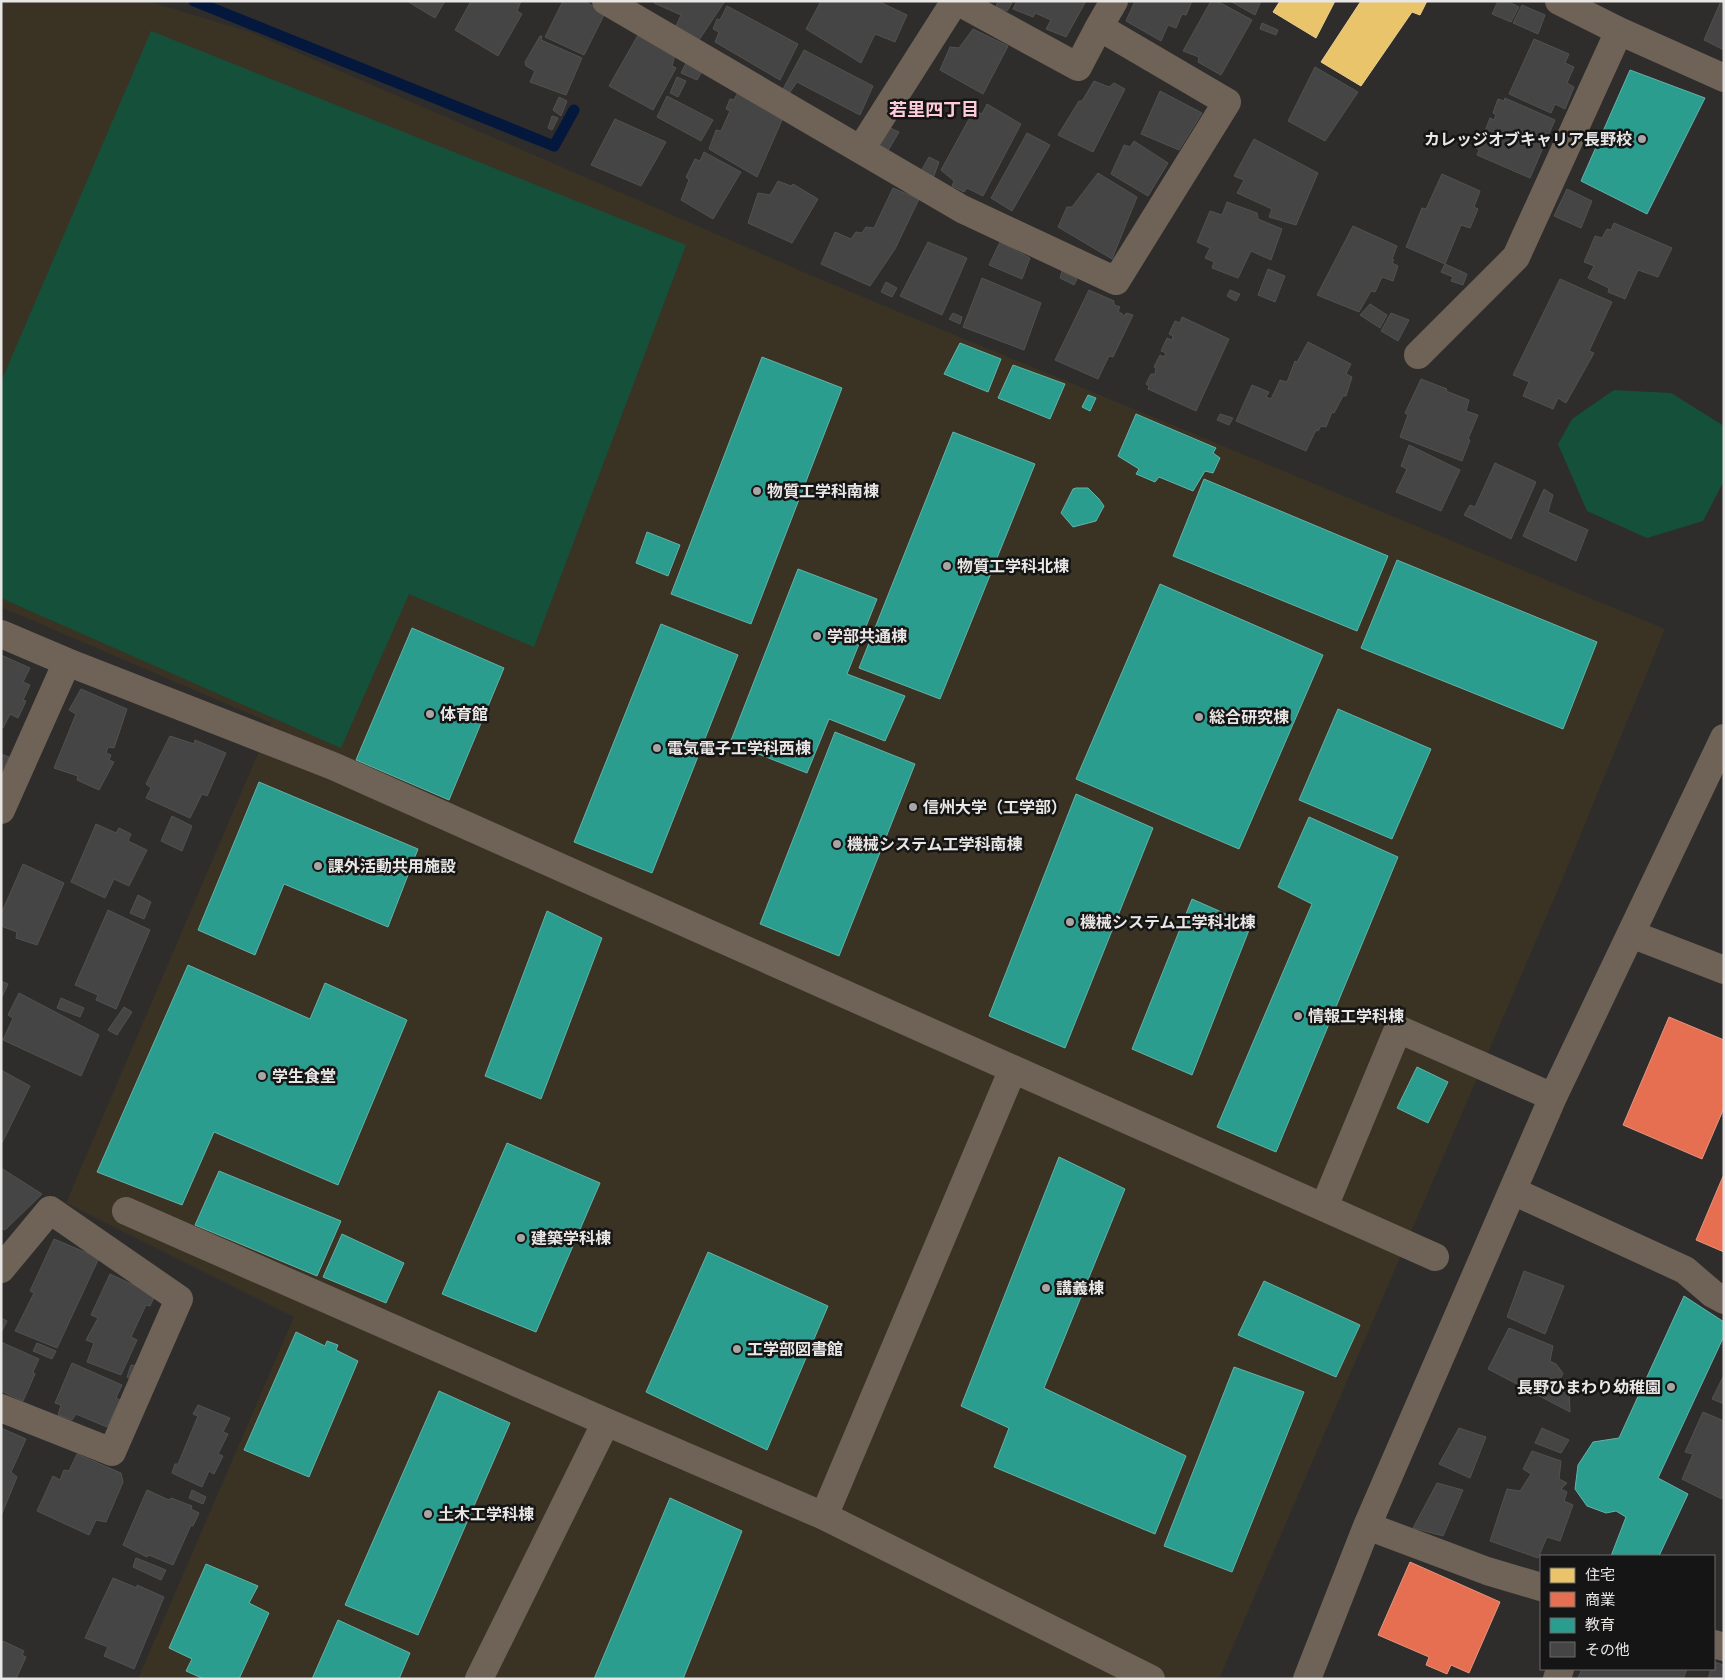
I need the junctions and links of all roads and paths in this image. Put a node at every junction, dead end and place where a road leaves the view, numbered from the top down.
1 (606, 1) edge
2 (956, 1) edge
3 (1114, 1) edge
4 (1559, 1) edge
5 (1099, 27) junction
6 (1619, 31) junction
7 (1724, 78) edge
8 (861, 150) junction
9 (1418, 355) dead end
10 (1, 634) edge
11 (67, 662) junction
12 (1724, 738) edge
13 (1, 810) edge
14 (1632, 934) junction
15 (1724, 970) edge
16 (1013, 1069) junction
17 (1553, 1097) junction
18 (1513, 1191) junction
19 (1324, 1207) junction
20 (126, 1211) dead end
21 (1435, 1257) dead end
22 (1, 1269) edge
23 (1724, 1300) edge
24 (1, 1408) edge
25 (606, 1422) junction
26 (824, 1516) junction
27 (1367, 1526) junction
28 (1540, 1587) edge
29 (479, 1679) edge
30 (1151, 1679) edge
31 (1307, 1679) edge

1 - 8 street
2 - 5 street
2 - 8 street
3 - 5 street
4 - 6 street
5 - 8 street
6 - 7 street
6 - 9 street
10 - 11 street
11 - 13 street
11 - 16 street
12 - 14 street
14 - 15 street
14 - 17 street
16 - 19 street
16 - 26 street
17 - 18 street
17 - 19 street
18 - 23 street
18 - 27 street
19 - 21 street
20 - 25 street
22 - 24 street
25 - 26 street
25 - 29 street
26 - 30 street
27 - 28 street
27 - 31 street

